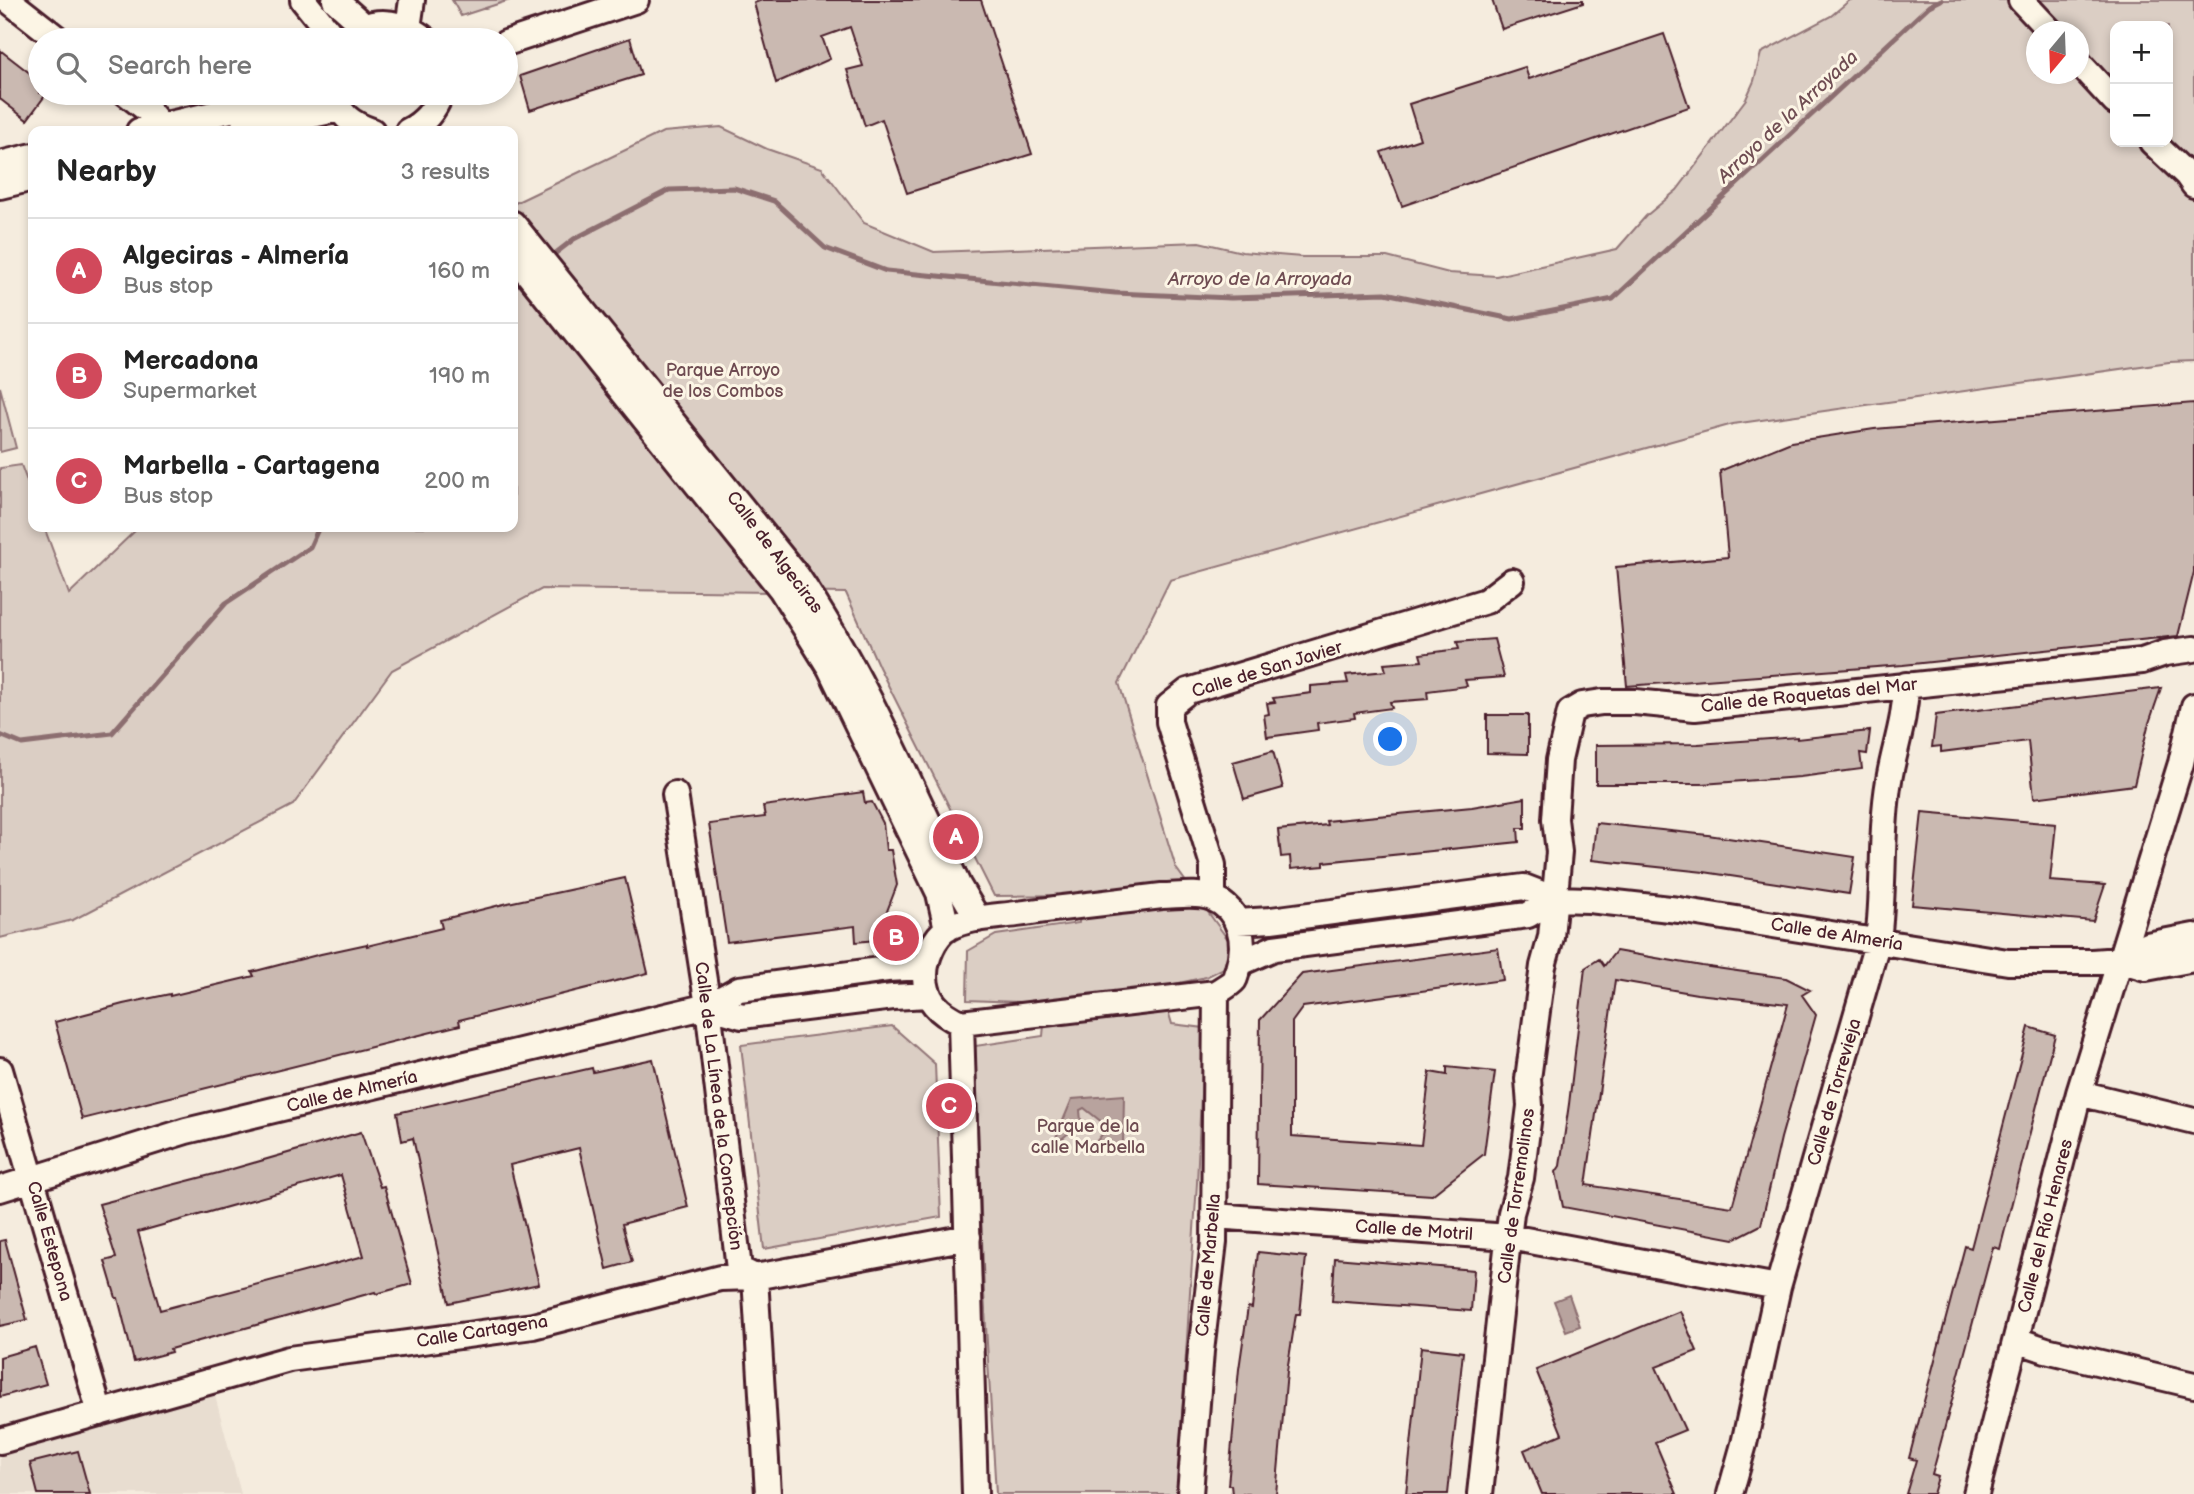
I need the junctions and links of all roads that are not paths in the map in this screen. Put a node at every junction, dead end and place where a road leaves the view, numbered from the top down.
1 (8, 0) edge
2 (303, 0) edge
3 (335, 0) edge
4 (412, 0) edge
5 (636, 0) edge
6 (2021, 0) edge
7 (2040, 21) edge
8 (44, 28) edge
9 (326, 28) edge
10 (352, 28) edge
11 (371, 28) edge
12 (404, 28) edge
13 (416, 28) edge
14 (518, 39) edge
15 (2089, 74) edge
16 (2110, 97) edge
17 (141, 105) edge
18 (253, 105) edge
19 (322, 105) edge
20 (338, 105) edge
21 (440, 111) edge
22 (150, 126) edge
23 (163, 126) edge
24 (257, 126) edge
25 (361, 126) edge
26 (416, 126) edge
27 (2157, 147) edge
28 (28, 157) edge
29 (0, 164) edge
30 (28, 179) edge
31 (2194, 185) edge
32 (0, 186) edge
33 (518, 230) edge
34 (518, 261) edge
35 (1512, 581) dead end
36 (816, 623) junction
37 (2194, 649) edge
38 (1906, 685) junction
39 (2194, 706) edge
40 (2188, 763) edge
41 (675, 794) dead end
42 (1213, 898) junction
43 (1555, 899) junction
44 (978, 919) junction
45 (1237, 922) junction
46 (947, 929) junction
47 (2194, 936) edge
48 (1878, 940) junction
49 (2194, 959) edge
50 (2119, 960) junction
51 (1240, 962) junction
52 (925, 967) junction
53 (1216, 993) junction
54 (928, 995) junction
55 (708, 1006) junction
56 (961, 1023) junction
57 (0, 1070) edge
58 (2079, 1093) junction
59 (2194, 1122) edge
60 (32, 1179) junction
61 (0, 1189) edge
62 (1214, 1216) junction
63 (968, 1237) junction
64 (1509, 1237) junction
65 (755, 1277) junction
66 (1778, 1287) junction
67 (2017, 1340) junction
68 (2194, 1385) edge
69 (100, 1413) junction
70 (0, 1441) edge
71 (768, 1494) edge
72 (975, 1494) edge
73 (1190, 1494) edge
74 (1480, 1494) edge
75 (1730, 1494) edge
76 (1976, 1494) edge

1 - 8 street
2 - 9 street
3 - 10 street
4 - 13 street
5 - 14 street
6 - 7 street
11 - 12 street
15 - 16 street
17 - 22 street
18 - 23 street
19 - 24 street
20 - 25 street
21 - 26 street
27 - 31 street
28 - 29 street
30 - 32 street
33 - 36 street, Calle de Algeciras
34 - 36 street, Calle de Algeciras
35 - 42 street, Calle de San Javier
36 - 44 street, Calle de Algeciras
36 - 46 street, Calle de Algeciras
37 - 38 street, Calle de Roquetas del Mar
38 - 43 street, Calle de Roquetas del Mar
38 - 48 street, Calle de Torrevieja
39 - 40 street, Calle del Río Henares
40 - 50 street, Calle del Río Henares
41 - 55 street, Calle de La Línea de la Concepción
42 - 44 street
42 - 45 street
43 - 45 street, Calle de Almería
43 - 48 street, Calle de Almería
43 - 51 street
43 - 64 street, Calle de Torremolinos
44 - 46 street
45 - 51 street
46 - 52 street
47 - 50 street
48 - 50 street, Calle de Almería
48 - 66 street, Calle de Torrevieja
49 - 50 street
50 - 58 street, Calle del Río Henares
51 - 53 street
52 - 54 street
52 - 55 street, Calle de Almería
53 - 56 street
53 - 62 street, Calle de Marbella
54 - 55 street, Calle de Almería
54 - 56 street
55 - 60 street, Calle de Almería
55 - 65 street, Calle de La Línea de la Concepción
56 - 63 street
57 - 60 street, Calle Estepona
58 - 59 street
58 - 67 street, Calle del Río Henares
60 - 61 street, Calle de Almería
60 - 69 street, Calle Estepona
62 - 64 street, Calle de Motril
62 - 73 street, Calle de Marbella
63 - 65 street, Calle Cartagena
63 - 72 street
64 - 66 street, Calle de Motril
64 - 74 street, Calle de Torremolinos
65 - 69 street, Calle Cartagena
65 - 71 street
66 - 75 street, Calle de Torrevieja
67 - 68 street
67 - 76 street, Calle del Río Henares
69 - 70 street, Calle Cartagena

